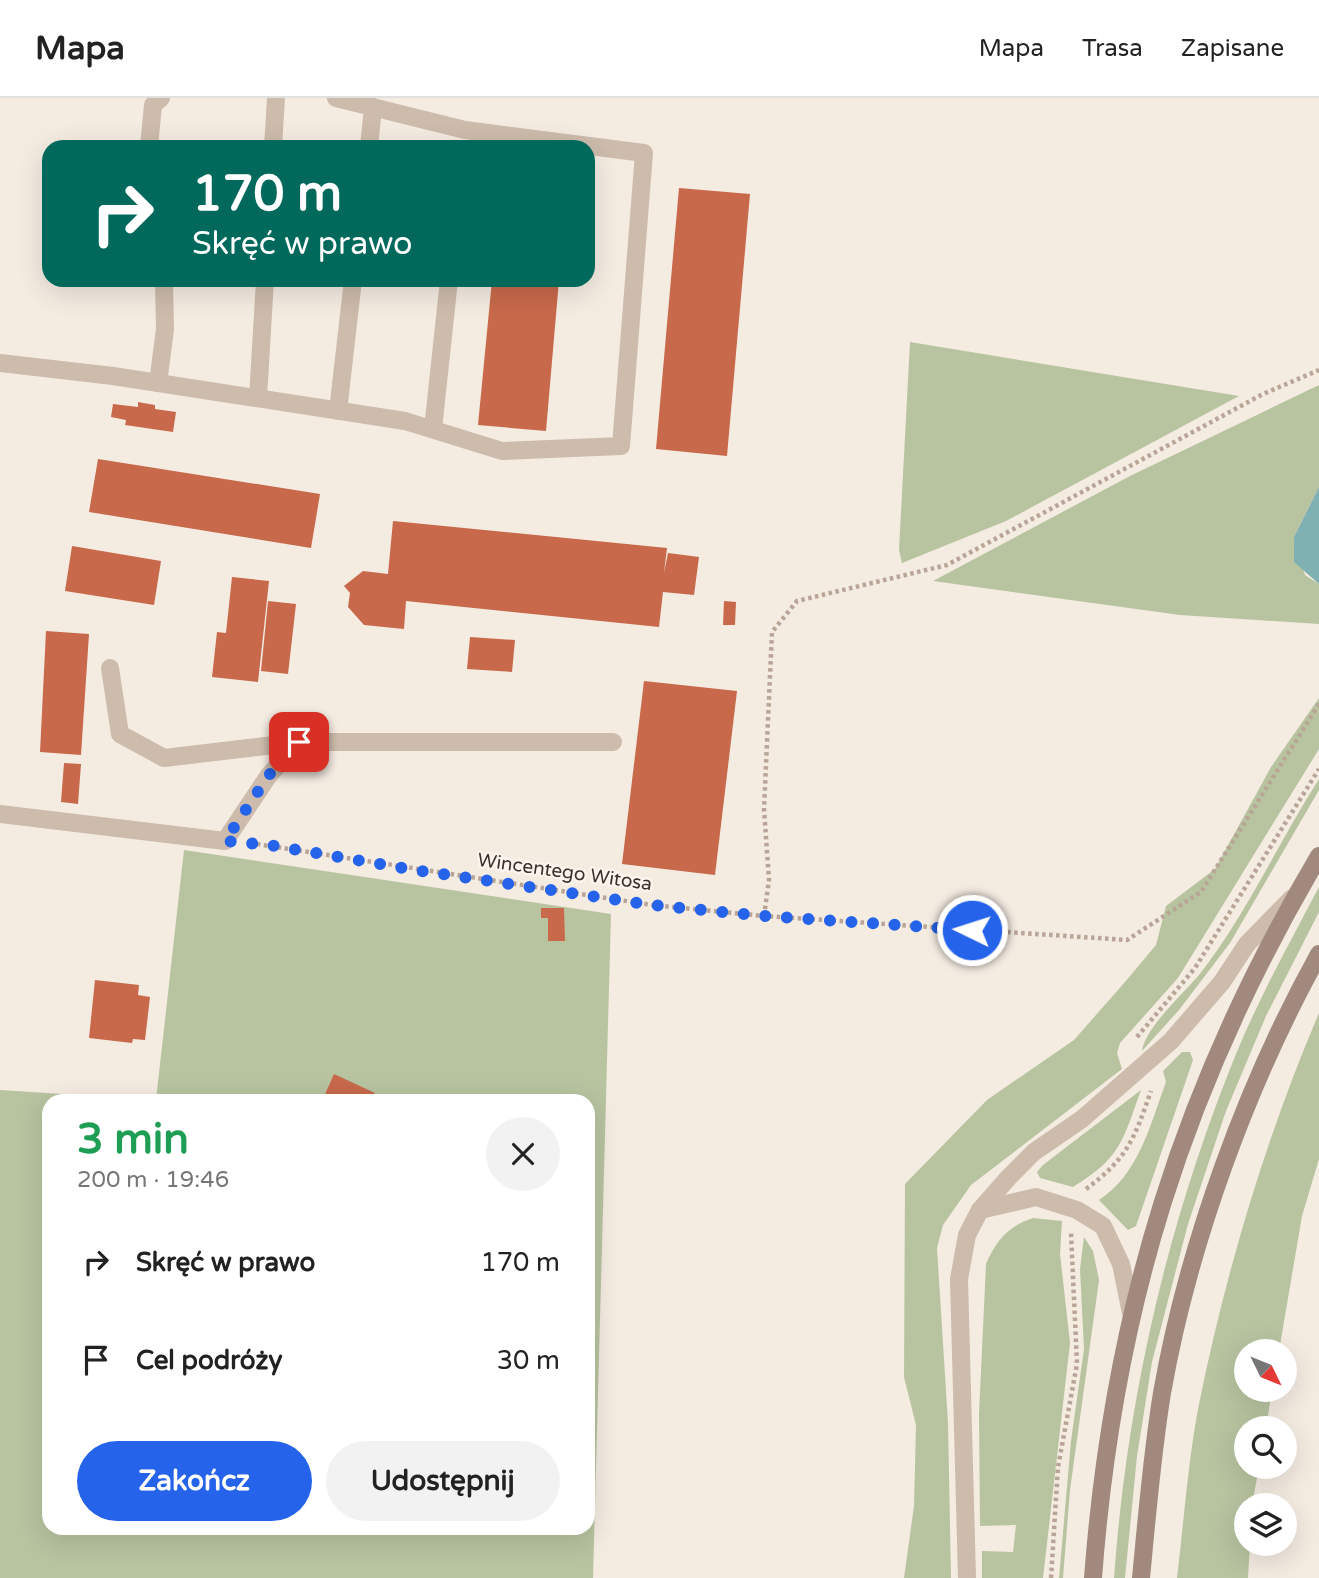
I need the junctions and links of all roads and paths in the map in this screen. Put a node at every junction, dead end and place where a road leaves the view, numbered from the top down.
1 (160, 98) edge
2 (276, 98) edge
3 (336, 98) edge
4 (373, 107) junction
5 (464, 139) edge
6 (150, 140) edge
7 (273, 140) edge
8 (370, 140) edge
9 (595, 149) edge
10 (164, 287) edge
11 (265, 287) edge
12 (352, 287) edge
13 (448, 287) edge
14 (0, 363) edge
15 (1319, 370) edge
16 (158, 383) junction
17 (258, 398) junction
18 (338, 411) junction
19 (433, 429) junction
20 (110, 668) dead end
21 (1319, 704) edge
22 (299, 742) junction
23 (612, 742) dead end
24 (1319, 769) edge
25 (0, 814) edge
26 (225, 841) junction
27 (1319, 856) edge
28 (1298, 892) junction
29 (764, 916) junction
30 (1319, 954) edge
31 (1145, 1066) junction
32 (981, 1210) junction
33 (1077, 1210) junction
34 (1131, 1313) junction
35 (967, 1578) edge
36 (1051, 1578) edge
37 (1093, 1578) edge
38 (1141, 1578) edge

1 - 6 lane
2 - 7 lane
3 - 4 lane
4 - 5 lane
4 - 8 lane
9 - 19 lane
10 - 16 lane
11 - 17 lane
12 - 18 lane
13 - 19 lane
14 - 16 lane
15 - 29 path
16 - 17 lane
17 - 18 lane
18 - 19 lane
20 - 22 lane
21 - 29 path, Wincentego Witosa
22 - 23 lane
22 - 26 lane
24 - 31 path
25 - 26 lane
26 - 29 path, Wincentego Witosa
27 - 28 main road
28 - 31 lane
28 - 34 main road
30 - 38 main road
31 - 32 lane
31 - 33 path
32 - 33 lane
32 - 35 lane
33 - 34 lane
33 - 36 path
34 - 37 main road

